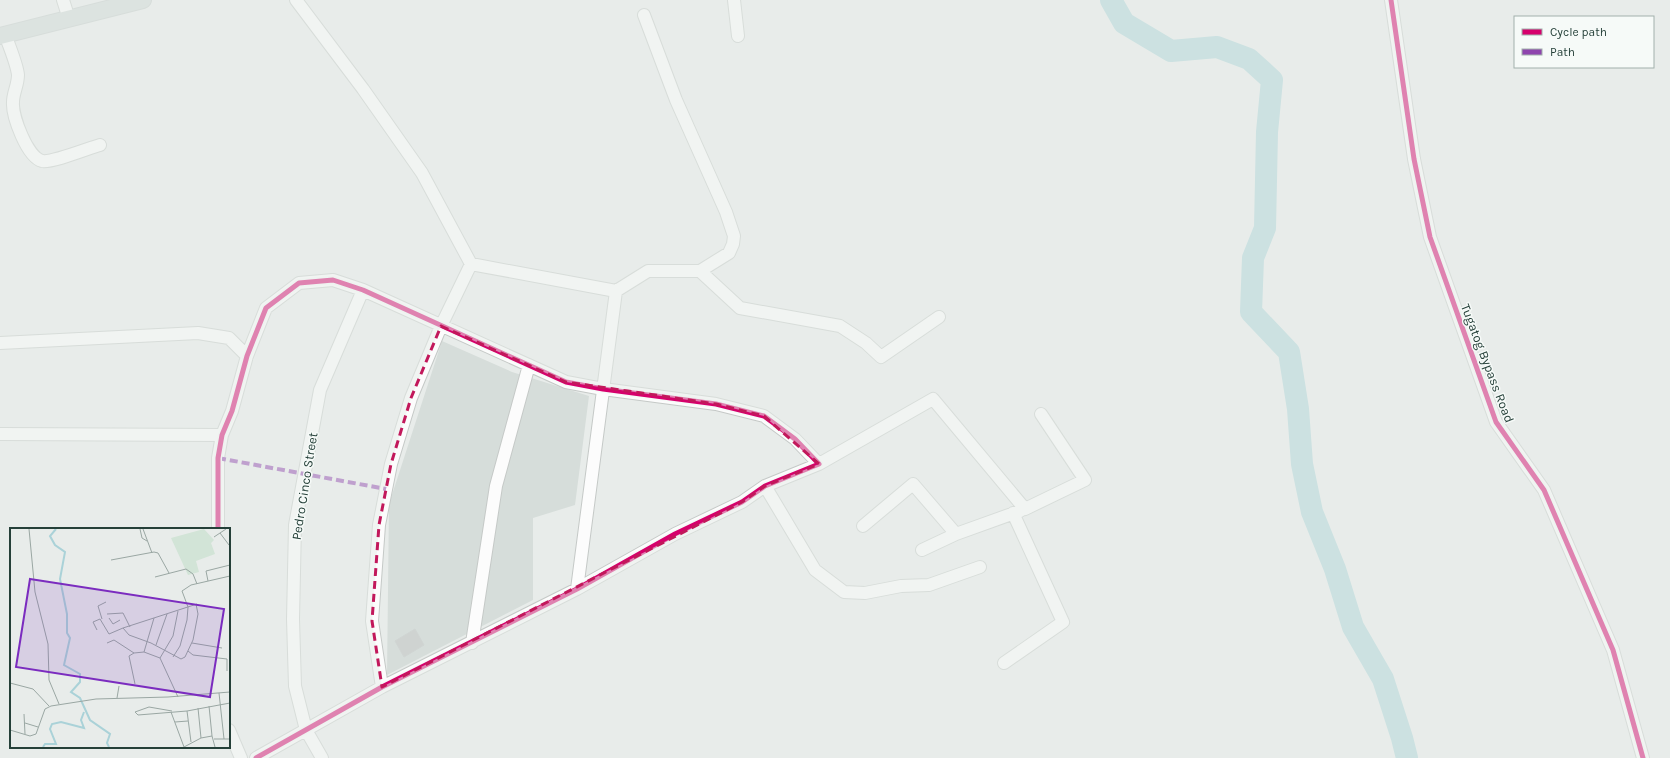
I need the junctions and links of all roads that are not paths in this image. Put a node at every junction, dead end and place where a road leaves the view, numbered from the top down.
1 (64, 0) edge
2 (143, 0) edge
3 (296, 0) edge
4 (734, 0) edge
5 (1391, 0) edge
6 (112, 4) edge
7 (644, 15) dead end
8 (69, 19) junction
9 (2, 35) edge
10 (738, 36) dead end
11 (100, 145) dead end
12 (471, 264) junction
13 (700, 271) junction
14 (363, 290) junction
15 (616, 291) junction
16 (940, 317) dead end
17 (441, 326) junction
18 (0, 343) edge
19 (247, 356) junction
20 (529, 365) junction
21 (603, 389) junction
22 (1040, 414) dead end
23 (0, 434) edge
24 (222, 435) junction
25 (819, 464) junction
26 (765, 486) junction
27 (1024, 509) junction
28 (1013, 513) junction
29 (863, 526) dead end
30 (218, 528) edge
31 (956, 534) junction
32 (922, 550) dead end
33 (980, 567) dead end
34 (577, 589) junction
35 (472, 643) junction
36 (1004, 663) dead end
37 (382, 687) junction
38 (306, 730) junction
39 (230, 732) edge
40 (241, 758) edge
41 (256, 758) edge
42 (322, 758) edge
43 (1643, 758) edge

1 - 8 street
2 - 6 main road
3 - 12 street
4 - 10 street
5 - 43 street, Tugatog Bypass Road
6 - 8 main road
7 - 13 street
8 - 9 main road
9 - 11 street
12 - 15 street
12 - 17 street
13 - 15 street
13 - 16 street
14 - 17 street
14 - 19 street
14 - 38 street, Pedro Cinco Street
15 - 21 street
17 - 20 street
17 - 37 street
18 - 19 street
19 - 24 street
20 - 21 street
20 - 35 street
21 - 25 street
21 - 34 street
22 - 27 street
23 - 24 street
24 - 30 street
25 - 26 street
25 - 27 street
26 - 33 street
26 - 34 street
27 - 28 street
28 - 31 street
28 - 36 street
29 - 31 street
31 - 32 street
34 - 35 street
35 - 37 street
37 - 38 street
38 - 41 street
38 - 42 street, Pedro Cinco Street
39 - 40 street

